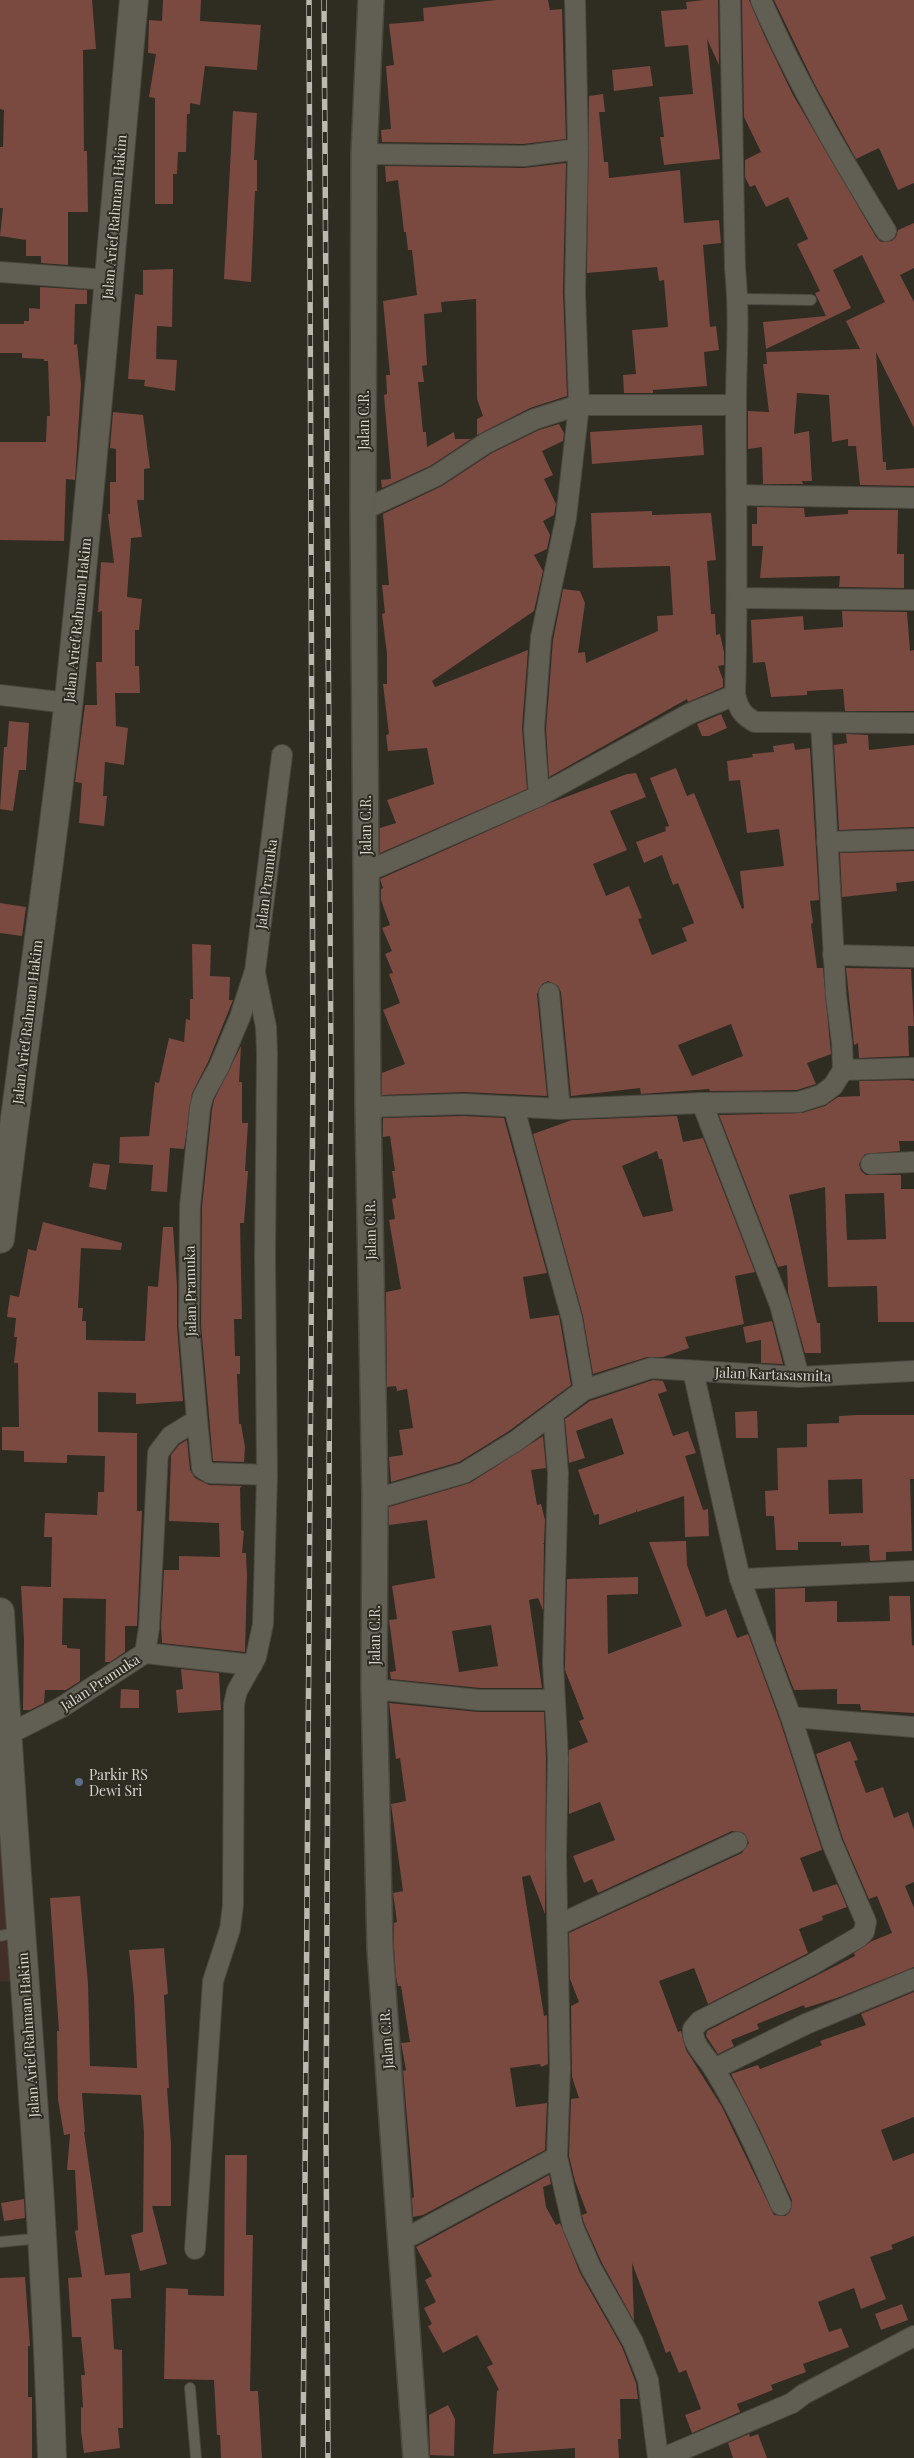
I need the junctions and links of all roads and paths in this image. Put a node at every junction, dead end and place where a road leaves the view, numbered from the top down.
1 (134, 0) edge
2 (371, 0) edge
3 (575, 0) edge
4 (730, 0) edge
5 (761, 0) edge
6 (578, 149) junction
7 (364, 154) junction
8 (886, 232) dead end
9 (0, 272) edge
10 (108, 280) junction
11 (739, 299) junction
12 (811, 300) dead end
13 (579, 405) junction
14 (736, 405) junction
15 (737, 495) junction
16 (914, 498) edge
17 (363, 510) junction
18 (738, 598) junction
19 (914, 600) edge
20 (0, 695) edge
21 (735, 695) junction
22 (68, 703) junction
23 (914, 722) edge
24 (821, 723) junction
25 (282, 755) dead end
26 (539, 796) junction
27 (914, 839) edge
28 (827, 842) junction
29 (366, 872) junction
30 (833, 955) junction
31 (914, 957) edge
32 (255, 971) junction
33 (549, 993) dead end
34 (914, 1068) edge
35 (843, 1070) junction
36 (702, 1102) junction
37 (368, 1107) junction
38 (514, 1108) junction
39 (560, 1109) junction
40 (914, 1162) edge
41 (871, 1164) dead end
42 (0, 1239) edge
43 (693, 1371) junction
44 (914, 1371) edge
45 (799, 1377) junction
46 (584, 1390) junction
47 (553, 1414) junction
48 (197, 1420) junction
49 (267, 1475) junction
50 (375, 1499) junction
51 (914, 1570) edge
52 (740, 1579) junction
53 (0, 1612) edge
54 (0, 1622) edge
55 (145, 1653) junction
56 (252, 1665) junction
57 (374, 1689) junction
58 (555, 1700) junction
59 (791, 1717) junction
60 (914, 1727) edge
61 (4, 1735) edge
62 (737, 1842) dead end
63 (558, 1925) junction
64 (10, 1934) edge
65 (914, 1979) edge
66 (714, 2069) junction
67 (557, 2157) junction
68 (780, 2204) dead end
69 (43, 2238) junction
70 (402, 2241) junction
71 (0, 2242) edge
72 (195, 2249) dead end
73 (914, 2336) edge
74 (190, 2388) dead end
75 (52, 2458) edge
76 (196, 2458) edge
77 (416, 2458) edge
78 (658, 2458) edge
79 (663, 2458) edge

1 - 10 main road, Jalan Arief Rahman Hakim
2 - 7 street, Jalan C.R.
3 - 6 street
4 - 11 street
5 - 8 street
6 - 7 street
6 - 13 street
7 - 17 street, Jalan C.R.
9 - 10 street
10 - 22 main road, Jalan Arief Rahman Hakim
11 - 12 lane
11 - 14 street
13 - 14 street
13 - 17 street
13 - 26 street
14 - 15 street
15 - 16 street
15 - 18 street
17 - 29 street, Jalan C.R.
18 - 19 street
18 - 21 street
20 - 22 street
21 - 24 street
21 - 26 street
22 - 42 main road, Jalan Arief Rahman Hakim
23 - 24 street
24 - 28 street
25 - 32 street, Jalan Pramuka
26 - 29 street
27 - 28 street
28 - 30 street
29 - 37 street, Jalan C.R.
30 - 31 street
30 - 35 street
32 - 48 street, Jalan Pramuka
32 - 49 street
33 - 39 street
34 - 35 street
35 - 36 street
36 - 39 street
36 - 45 street
37 - 38 street
37 - 50 street, Jalan C.R.
38 - 39 street
38 - 46 street
40 - 41 street
43 - 45 street, Jalan Kartasasmita
43 - 46 street, Jalan Kartasasmita
43 - 52 street
44 - 45 street, Jalan Kartasasmita
46 - 47 street, Jalan Kartasasmita
47 - 50 street, Jalan Kartasasmita
47 - 58 street
48 - 49 street
48 - 55 street, Jalan Pramuka
49 - 56 street
50 - 57 street, Jalan C.R.
51 - 52 street
52 - 59 street
53 - 54 main road, Jalan Arief Rahman Hakim
54 - 61 main road, Jalan Arief Rahman Hakim
55 - 56 street
55 - 61 street, Jalan Pramuka
56 - 72 street
57 - 58 street
57 - 70 street, Jalan C.R.
58 - 63 street
59 - 60 street
59 - 66 street
61 - 64 main road, Jalan Arief Rahman Hakim
62 - 63 street
63 - 67 street
64 - 69 main road, Jalan Arief Rahman Hakim
65 - 66 street
66 - 68 street
67 - 70 street
67 - 78 street
69 - 71 lane
69 - 75 main road, Jalan Arief Rahman Hakim
70 - 77 street, Jalan C.R.
73 - 79 street
74 - 76 lane

